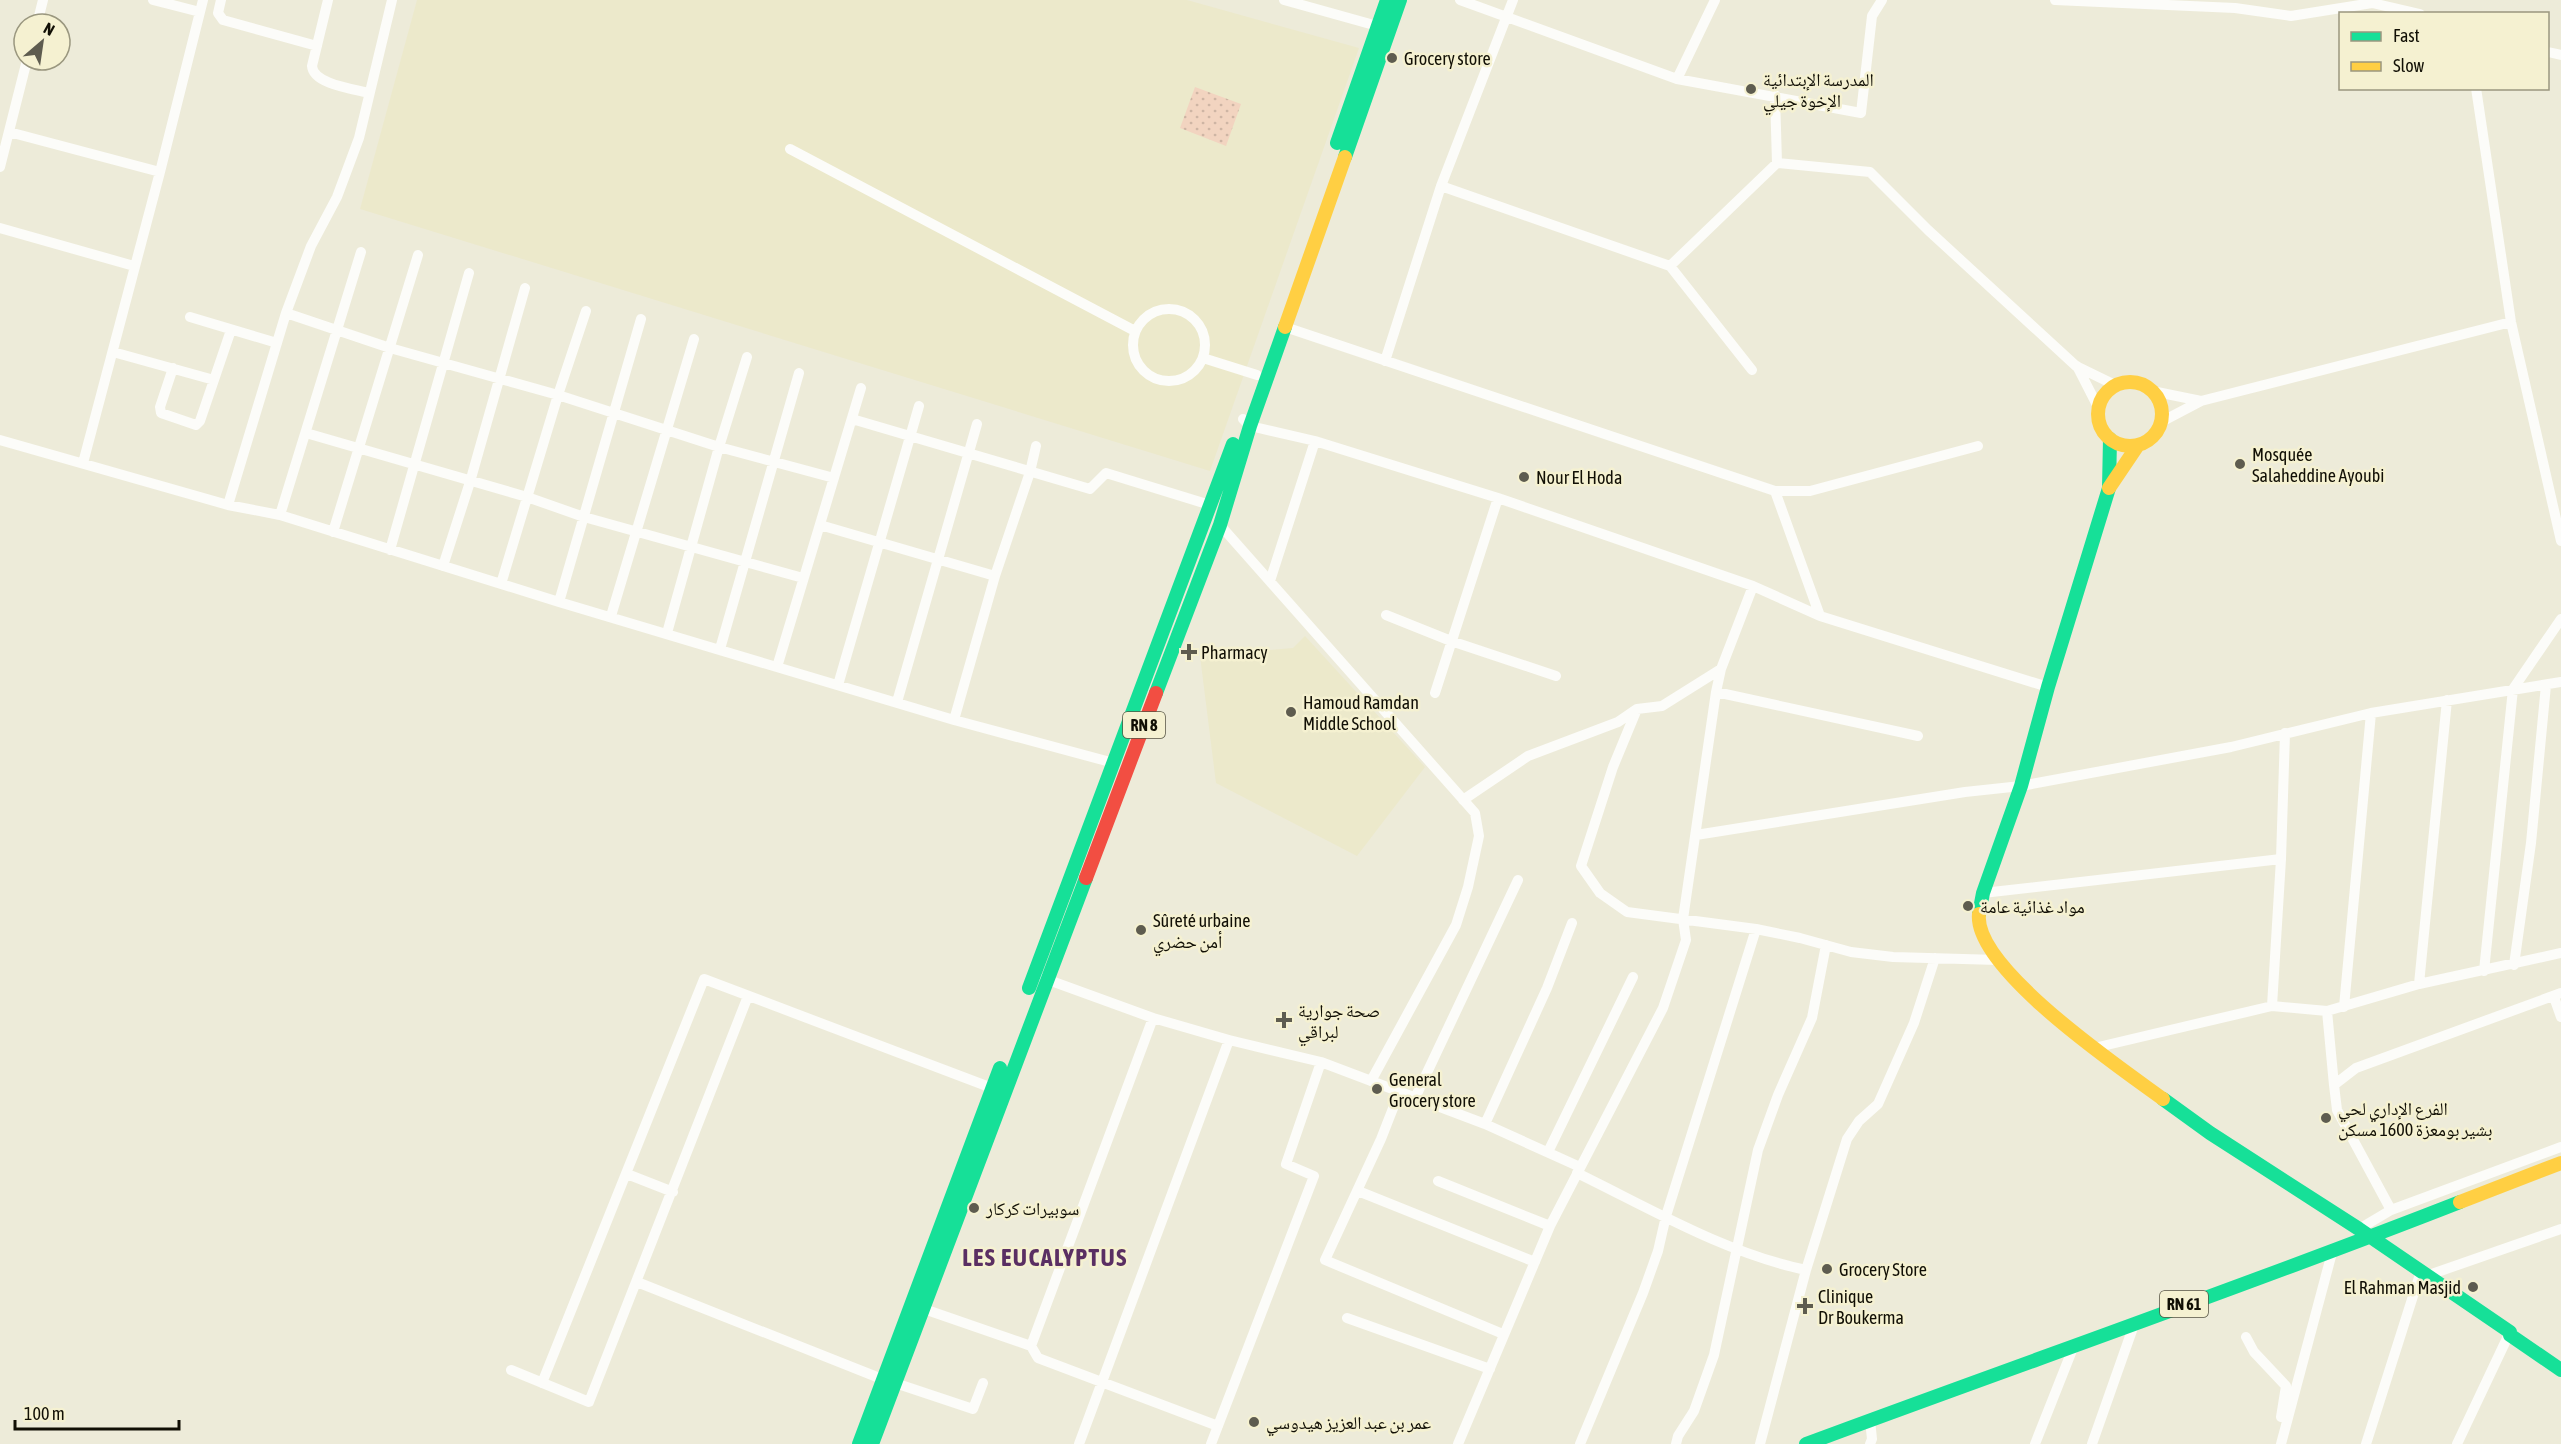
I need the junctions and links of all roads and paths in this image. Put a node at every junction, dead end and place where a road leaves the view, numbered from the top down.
1 (153, 0) edge
2 (203, 0) edge
3 (221, 0) edge
4 (328, 0) edge
5 (392, 0) edge
6 (1284, 0) edge
7 (1387, 0) edge
8 (1400, 0) edge
9 (1460, 0) edge
10 (1513, 0) edge
11 (1715, 0) edge
12 (1882, 0) edge
13 (2055, 0) edge
14 (2065, 0) edge
15 (1299, 2) edge
16 (2236, 4) edge
17 (200, 12) junction
18 (2411, 12) edge
19 (1507, 16) junction
20 (1384, 28) junction
21 (317, 46) junction
22 (24, 72) edge
23 (1677, 79) junction
24 (2476, 90) edge
25 (369, 93) junction
26 (1775, 95) junction
27 (0, 116) edge
28 (12, 120) junction
29 (9, 132) junction
30 (790, 149) dead end
31 (1776, 163) junction
32 (0, 167) edge
33 (160, 172) junction
34 (1442, 186) junction
35 (0, 228) edge
36 (361, 252) dead end
37 (418, 255) dead end
38 (134, 266) junction
39 (1670, 266) junction
40 (469, 273) dead end
41 (525, 288) dead end
42 (586, 311) dead end
43 (286, 313) junction
44 (190, 317) dead end
45 (641, 319) dead end
46 (2511, 322) junction
47 (1285, 327) junction
48 (231, 330) junction
49 (337, 330) junction
50 (1135, 330) junction
51 (694, 339) dead end
52 (277, 343) junction
53 (390, 348) junction
54 (113, 352) junction
55 (747, 357) dead end
56 (1203, 358) junction
57 (1384, 361) junction
58 (445, 363) junction
59 (2076, 366) junction
60 (173, 368) junction
61 (1752, 370) dead end
62 (799, 374) dead end
63 (1257, 375) junction
64 (214, 380) junction
65 (500, 380) junction
66 (2115, 385) junction
67 (861, 388) dead end
68 (2152, 391) junction
69 (558, 395) junction
70 (2201, 401) junction
71 (919, 406) dead end
72 (2098, 407) junction
73 (612, 413) junction
74 (852, 418) junction
75 (1246, 422) junction
76 (2161, 422) junction
77 (978, 424) dead end
78 (666, 431) junction
79 (306, 433) junction
80 (911, 435) junction
81 (0, 440) edge
82 (2110, 440) junction
83 (1316, 441) junction
84 (2138, 445) junction
85 (1036, 446) dead end
86 (1978, 446) dead end
87 (359, 447) junction
88 (719, 447) junction
89 (970, 453) junction
90 (774, 462) junction
91 (83, 463) junction
92 (413, 464) junction
93 (1030, 472) junction
94 (834, 478) junction
95 (471, 482) junction
96 (2109, 488) junction
97 (1775, 491) junction
98 (526, 497) junction
99 (1498, 498) junction
100 (228, 505) junction
101 (1210, 505) junction
102 (280, 515) junction
103 (584, 517) junction
104 (820, 525) junction
105 (1220, 525) junction
106 (333, 532) junction
107 (637, 532) junction
108 (2561, 541) edge
109 (879, 542) junction
110 (691, 547) junction
111 (390, 550) junction
112 (939, 559) junction
113 (746, 562) junction
114 (443, 566) junction
115 (995, 576) junction
116 (803, 578) junction
117 (1270, 581) junction
118 (501, 584) junction
119 (1754, 586) junction
120 (559, 602) junction
121 (1386, 615) dead end
122 (611, 616) junction
123 (1820, 616) junction
124 (2561, 619) edge
125 (667, 633) junction
126 (1451, 641) junction
127 (720, 649) junction
128 (777, 667) junction
129 (1721, 669) junction
130 (1556, 676) dead end
131 (2561, 681) edge
132 (838, 685) junction
133 (2546, 685) junction
134 (2048, 687) junction
135 (2513, 689) junction
136 (1716, 692) junction
137 (1435, 693) dead end
138 (2447, 700) junction
139 (897, 702) junction
140 (1637, 709) junction
141 (2371, 713) junction
142 (954, 720) junction
143 (2285, 733) junction
144 (1918, 736) dead end
145 (1114, 763) junction
146 (2021, 786) junction
147 (1463, 800) junction
148 (1696, 835) junction
149 (2281, 859) junction
150 (1518, 880) dead end
151 (1983, 893) junction
152 (1683, 919) junction
153 (1572, 923) dead end
154 (1756, 929) junction
155 (1826, 945) junction
156 (2561, 953) edge
157 (1935, 958) junction
158 (1998, 960) junction
159 (2514, 965) junction
160 (2484, 971) junction
161 (1040, 977) junction
162 (1633, 977) dead end
163 (2419, 984) junction
164 (2557, 995) edge
165 (748, 996) junction
166 (2272, 1006) junction
167 (2344, 1007) junction
168 (2327, 1011) junction
169 (2561, 1017) edge
170 (1153, 1018) junction
171 (1229, 1040) junction
172 (2094, 1048) junction
173 (1321, 1062) junction
174 (1371, 1081) junction
175 (2334, 1084) junction
176 (992, 1088) junction
177 (1399, 1093) junction
178 (1415, 1098) junction
179 (1485, 1124) junction
180 (2561, 1147) edge
181 (1548, 1152) junction
182 (2561, 1163) edge
183 (1578, 1170) junction
184 (627, 1174) junction
185 (1438, 1181) dead end
186 (1358, 1191) junction
187 (673, 1192) junction
188 (2391, 1210) junction
189 (1666, 1216) junction
190 (1550, 1226) junction
191 (2561, 1229) edge
192 (2365, 1233) junction
193 (1738, 1248) junction
194 (2334, 1248) junction
195 (1535, 1262) junction
196 (1806, 1270) junction
197 (2423, 1274) junction
198 (637, 1282) junction
199 (924, 1309) junction
200 (1347, 1318) dead end
201 (2135, 1322) junction
202 (2510, 1332) junction
203 (1503, 1334) junction
204 (2246, 1337) dead end
205 (1031, 1347) junction
206 (2073, 1348) junction
207 (1490, 1369) junction
208 (511, 1370) dead end
209 (2561, 1370) edge
210 (889, 1381) junction
211 (1103, 1382) junction
212 (542, 1383) junction
213 (984, 1383) dead end
214 (1870, 1420) junction
215 (1218, 1426) junction
216 (2284, 1429) junction
217 (859, 1444) edge
218 (872, 1444) edge
219 (1080, 1444) edge
220 (1211, 1444) edge
221 (1458, 1444) edge
222 (1580, 1444) edge
223 (1676, 1444) edge
224 (1760, 1444) edge
225 (1806, 1444) edge
226 (1870, 1444) edge
227 (2035, 1444) edge
228 (2092, 1444) edge
229 (2281, 1444) edge
230 (2366, 1444) edge
231 (2457, 1444) edge

1 - 17 street
2 - 17 street
3 - 21 street
4 - 21 street
5 - 25 street
6 - 15 street
7 - 20 main road, RN 8
8 - 20 main road, RN 8
9 - 19 street
10 - 19 street
11 - 23 street
12 - 26 street
13 - 14 street
14 - 16 street
15 - 20 street
16 - 18 street
17 - 33 street
19 - 23 street
19 - 34 street
20 - 47 main road, RN 8
20 - 63 main road, RN 8
21 - 25 street
22 - 28 street
23 - 26 street
24 - 46 street
25 - 43 street
26 - 31 street
27 - 28 street
28 - 29 street
29 - 32 street
29 - 33 street
30 - 50 street
31 - 39 street
31 - 59 street
33 - 38 street
34 - 39 street
34 - 57 street
35 - 38 street
36 - 49 street
37 - 53 street
38 - 54 street
39 - 61 street
40 - 58 street
41 - 65 street
42 - 69 street
43 - 49 street
43 - 52 street
44 - 48 street
45 - 73 street
46 - 70 street
46 - 108 street
47 - 57 street
47 - 75 main road, RN 8
48 - 52 street
48 - 64 street
49 - 53 street
49 - 79 street
50 - 56 street
50 - 56 street
51 - 78 street
52 - 100 street
53 - 58 street
53 - 87 street
54 - 60 street
54 - 91 street
55 - 88 street
56 - 63 street
57 - 97 street
58 - 65 street
58 - 92 street
59 - 66 street
59 - 72 street
60 - 64 street
60 - 64 street
62 - 90 street
63 - 75 main road, RN 8
65 - 69 street
65 - 95 street
66 - 68 main road
66 - 72 main road
67 - 74 street
68 - 70 street
68 - 76 main road
69 - 73 street
69 - 98 street
70 - 76 street
71 - 80 street
72 - 82 main road
73 - 78 street
73 - 103 street
74 - 80 street
74 - 94 street
75 - 83 street
75 - 101 main road, RN 8
75 - 105 main road, RN 8
76 - 84 main road
77 - 89 street
78 - 88 street
78 - 107 street
79 - 87 street
79 - 102 street
80 - 89 street
80 - 109 street
81 - 91 street
82 - 84 main road
82 - 96 main road
83 - 99 street
83 - 117 street
84 - 96 main road
85 - 93 street
86 - 97 street
87 - 92 street
87 - 106 street
88 - 90 street
88 - 110 street
89 - 93 street
89 - 112 street
90 - 94 street
90 - 113 street
91 - 100 street
92 - 95 street
92 - 111 street
93 - 101 street
93 - 115 street
94 - 104 street
95 - 98 street
95 - 114 street
96 - 134 main road
97 - 123 street
98 - 103 street
98 - 118 street
99 - 119 street
99 - 126 street
100 - 102 street
101 - 145 main road, RN 8
102 - 106 street
103 - 107 street
103 - 120 street
104 - 109 street
104 - 116 street
105 - 117 street
105 - 161 main road, RN 8
106 - 111 street
107 - 110 street
107 - 122 street
109 - 112 street
109 - 132 street
110 - 113 street
110 - 125 street
111 - 114 street
112 - 115 street
112 - 139 street
113 - 116 street
113 - 127 street
114 - 118 street
115 - 142 street
116 - 128 street
117 - 147 street
118 - 120 street
119 - 123 street
119 - 129 street
120 - 122 street
121 - 126 street
122 - 125 street
123 - 134 street
124 - 135 street
125 - 127 street
126 - 130 street
126 - 137 street
127 - 128 street
128 - 132 street
129 - 136 street
129 - 140 street
131 - 133 street
132 - 139 street
133 - 135 street
133 - 159 street
134 - 146 main road
135 - 138 street
135 - 160 street
136 - 144 street
136 - 148 street
138 - 141 street
138 - 163 street
139 - 142 street
140 - 147 street
140 - 152 street
141 - 143 street
141 - 167 street
142 - 145 street
143 - 146 street
143 - 149 street
145 - 161 main road, RN 8
146 - 148 street
146 - 151 main road
147 - 174 street
148 - 152 street
149 - 151 street
149 - 166 street
150 - 178 street
151 - 158 main road
152 - 154 street
152 - 183 street
153 - 179 street
154 - 155 street
154 - 189 street
155 - 157 street
155 - 193 street
156 - 159 street
157 - 158 street
157 - 196 street
158 - 172 main road
159 - 160 street
160 - 163 street
161 - 170 street
161 - 176 main road, RN 8
161 - 199 main road, RN 8
162 - 181 street
163 - 167 street
164 - 169 street
164 - 175 street
165 - 176 street
165 - 184 street
165 - 187 street
166 - 168 street
166 - 172 street
167 - 168 street
168 - 175 street
170 - 171 street
170 - 205 street
171 - 173 street
171 - 211 street
172 - 192 main road
173 - 174 street
173 - 215 street
174 - 177 street
175 - 188 street
176 - 210 main road, RN 8
177 - 178 street
177 - 186 street
178 - 179 street
179 - 181 street
180 - 188 street
181 - 183 street
182 - 192 main road, RN 61
183 - 189 street
183 - 190 street
184 - 187 street
184 - 212 street
185 - 190 street
186 - 195 street
186 - 203 street
187 - 198 street
188 - 192 street
189 - 193 street
189 - 222 street
190 - 195 street
191 - 197 street
192 - 194 main road, RN 61
192 - 197 main road
193 - 196 street
193 - 223 street
194 - 201 main road, RN 61
194 - 216 street
195 - 203 street
196 - 224 street
197 - 202 main road
197 - 230 street
198 - 210 street
198 - 212 street
199 - 205 street
199 - 210 main road, RN 8
200 - 207 street
201 - 206 main road, RN 61
201 - 228 street
202 - 209 main road
202 - 231 street
203 - 207 street
204 - 216 street
205 - 211 street
206 - 214 main road, RN 61
206 - 227 street
207 - 221 street
208 - 212 street
210 - 213 street
210 - 217 main road, RN 8
210 - 218 main road, RN 8
211 - 215 street
211 - 219 street
214 - 225 main road, RN 61
214 - 226 street
215 - 220 street
216 - 229 street

